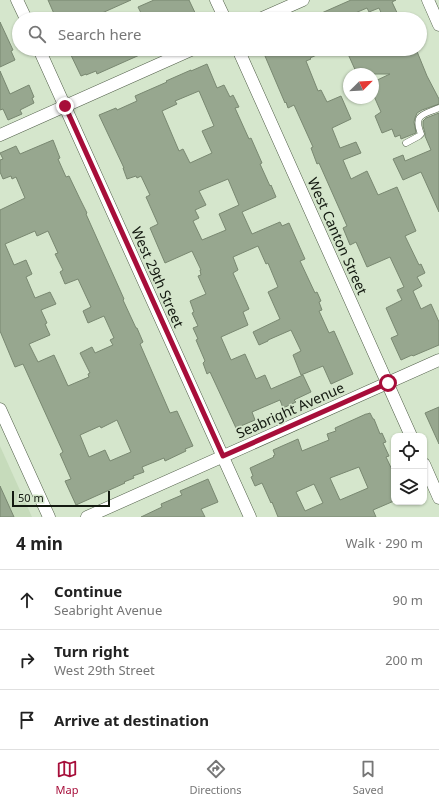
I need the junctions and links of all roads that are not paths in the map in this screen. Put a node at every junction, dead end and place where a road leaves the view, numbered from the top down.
1 (17, 0) edge
2 (216, 0) edge
3 (303, 0) edge
4 (428, 0) edge
5 (23, 12) edge
6 (221, 12) edge
7 (276, 12) edge
8 (439, 24) edge
9 (42, 56) edge
10 (177, 56) edge
11 (241, 56) edge
12 (65, 106) junction
13 (439, 108) edge
14 (0, 135) edge
15 (406, 143) dead end
16 (439, 360) edge
17 (388, 383) junction
18 (0, 408) edge
19 (410, 433) edge
20 (223, 456) junction
21 (426, 469) edge
22 (439, 498) edge
23 (49, 517) edge
24 (87, 517) edge
25 (250, 517) edge

1 - 5 street
2 - 6 street
3 - 7 street
4 - 8 street
9 - 12 street, West 29th Street
10 - 12 street
11 - 17 street, West Canton Street
12 - 14 street
12 - 20 street, West 29th Street
13 - 15 lane
16 - 17 street, Seabright Avenue
17 - 19 street, West Canton Street
17 - 20 street, Seabright Avenue
18 - 23 street
20 - 24 street, Seabright Avenue
20 - 25 street, West 29th Street
21 - 22 street

